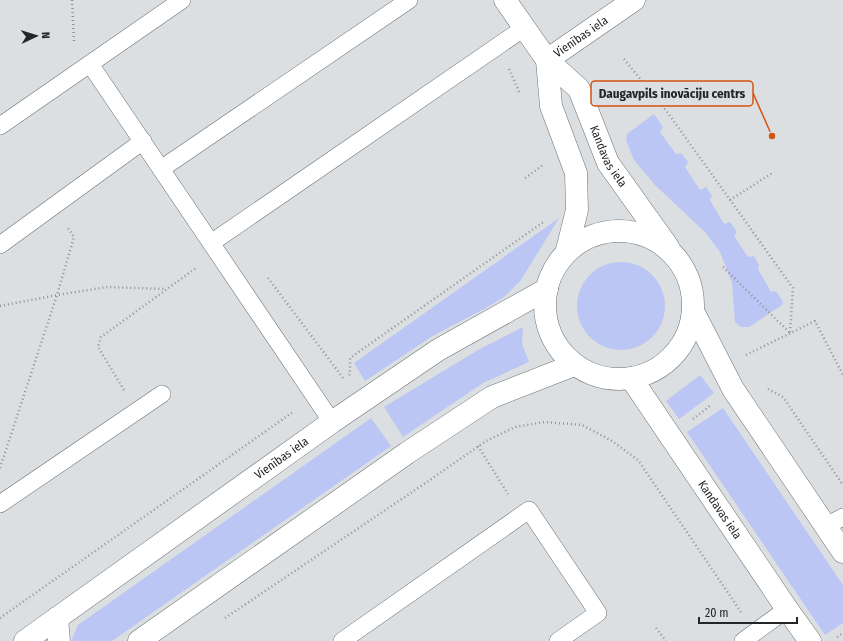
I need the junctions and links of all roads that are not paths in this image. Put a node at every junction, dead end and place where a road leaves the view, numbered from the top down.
1 (182, 0) edge
2 (408, 0) edge
3 (505, 0) edge
4 (634, 0) edge
5 (524, 28) junction
6 (547, 60) junction
7 (90, 64) junction
8 (0, 126) edge
9 (143, 141) junction
10 (161, 169) junction
11 (0, 245) edge
12 (215, 248) junction
13 (567, 250) junction
14 (673, 252) junction
15 (547, 289) junction
16 (693, 311) junction
17 (574, 365) junction
18 (631, 378) junction
19 (162, 394) dead end
20 (332, 422) junction
21 (0, 504) edge
22 (834, 522) edge
23 (843, 552) edge
24 (787, 609) junction
25 (57, 618) junction
26 (749, 637) edge
27 (141, 640) edge
28 (25, 641) edge
29 (59, 641) edge
30 (342, 641) edge
31 (558, 641) edge
32 (810, 641) edge

1 - 7 lane
2 - 10 lane
3 - 5 street, Kandavas iela
4 - 6 street, Vienības iela
5 - 6 street, Kandavas iela
5 - 12 lane
6 - 13 street, Kandavas iela
6 - 14 street, Kandavas iela
7 - 8 lane
7 - 9 lane
9 - 10 lane
9 - 11 lane
10 - 12 lane
12 - 20 lane
13 - 14 street, Kandavas iela
13 - 15 street, Kandavas iela
14 - 16 street, Kandavas iela
15 - 17 street, Kandavas iela
15 - 20 street, Vienības iela
16 - 18 street, Kandavas iela
16 - 22 street, Kandavas iela
17 - 18 street, Kandavas iela
17 - 27 street
18 - 24 street, Kandavas iela
19 - 21 lane
20 - 25 street, Vienības iela
22 - 23 street, Kandavas iela
24 - 26 lane
24 - 32 street, Kandavas iela
25 - 28 street, Vienības iela
25 - 29 street
30 - 31 lane

